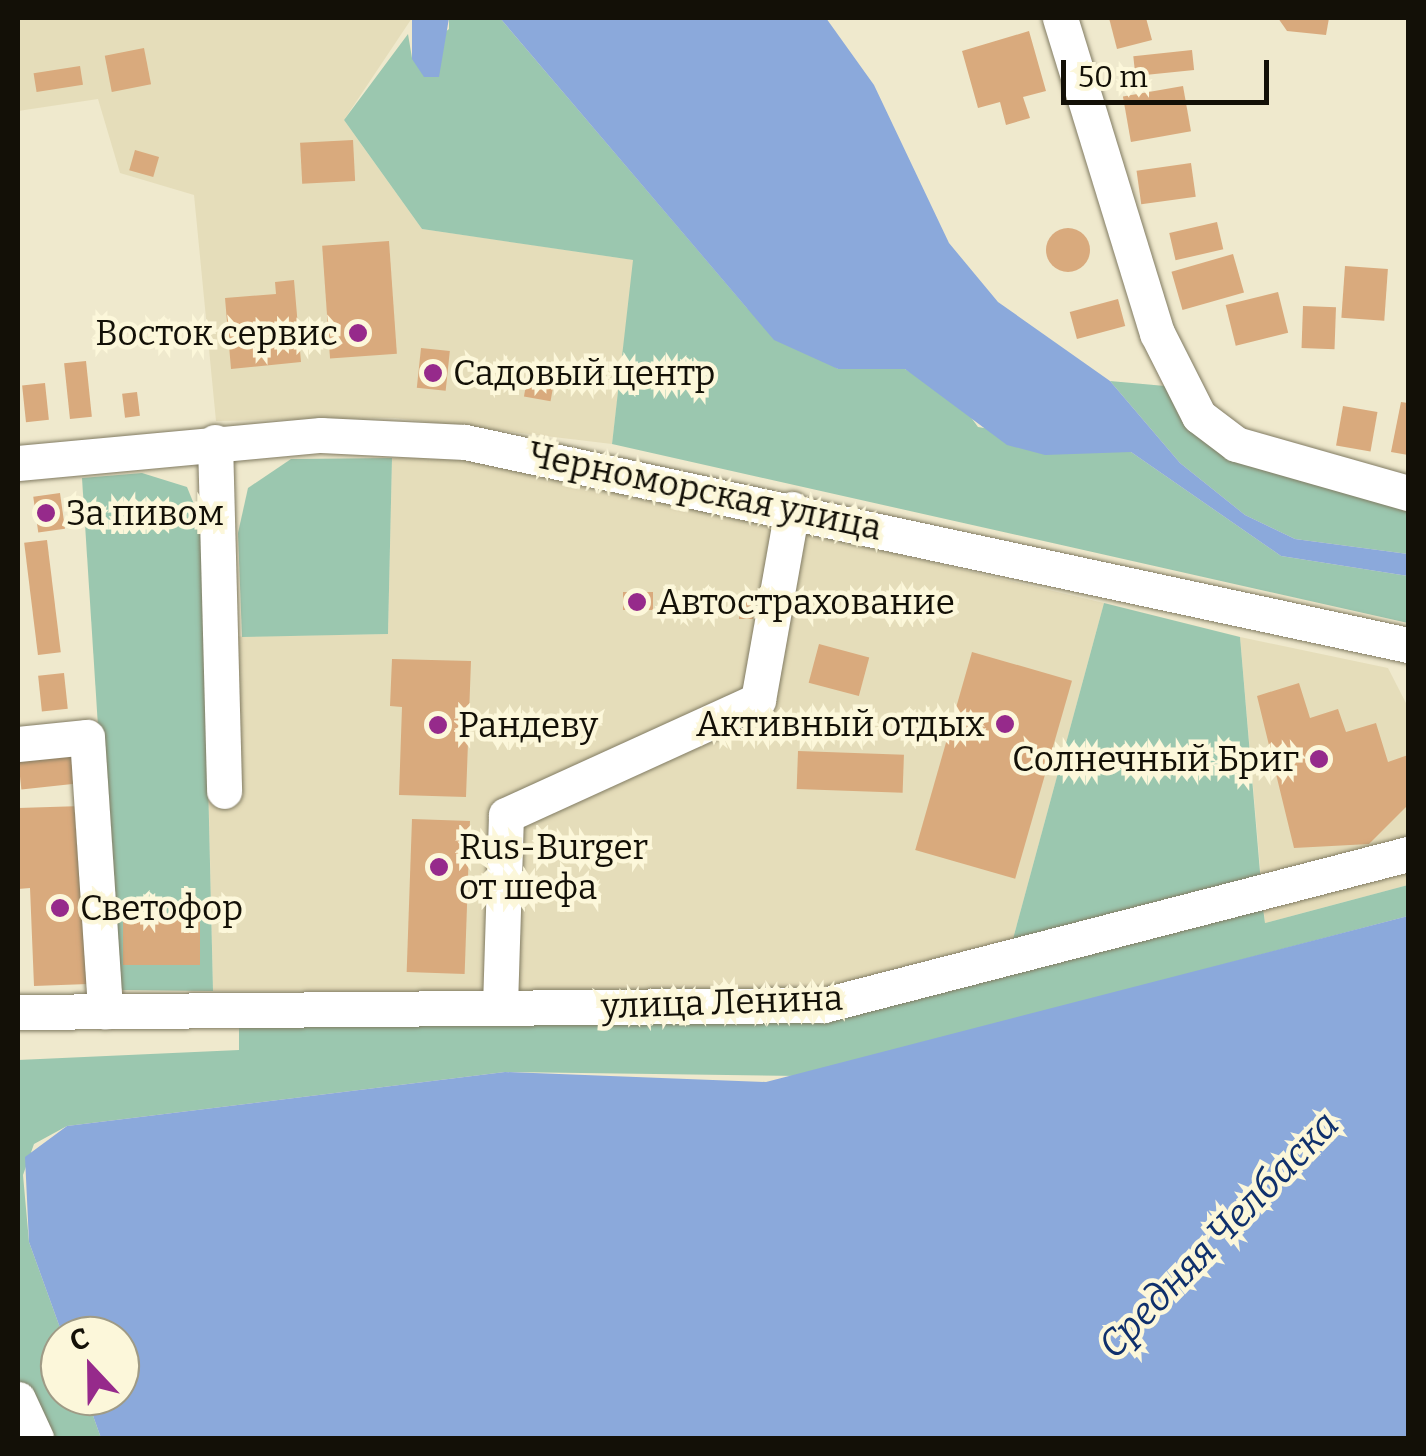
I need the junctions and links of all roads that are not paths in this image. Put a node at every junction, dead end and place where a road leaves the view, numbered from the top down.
1 (1060, 18) edge
2 (214, 442) junction
3 (18, 463) edge
4 (1408, 493) edge
5 (792, 509) junction
6 (1396, 643) edge
7 (18, 744) edge
8 (224, 790) dead end
9 (1408, 854) edge
10 (500, 1006) junction
11 (105, 1010) junction
12 (18, 1012) edge
13 (18, 1400) edge
14 (36, 1438) edge

1 - 4 street
2 - 3 street, Черноморская улица
2 - 5 street, Черноморская улица
2 - 8 street
5 - 6 street, Черноморская улица
5 - 10 street
7 - 11 street
9 - 10 street, улица Ленина
10 - 11 street, улица Ленина
11 - 12 street, улица Ленина
13 - 14 street

